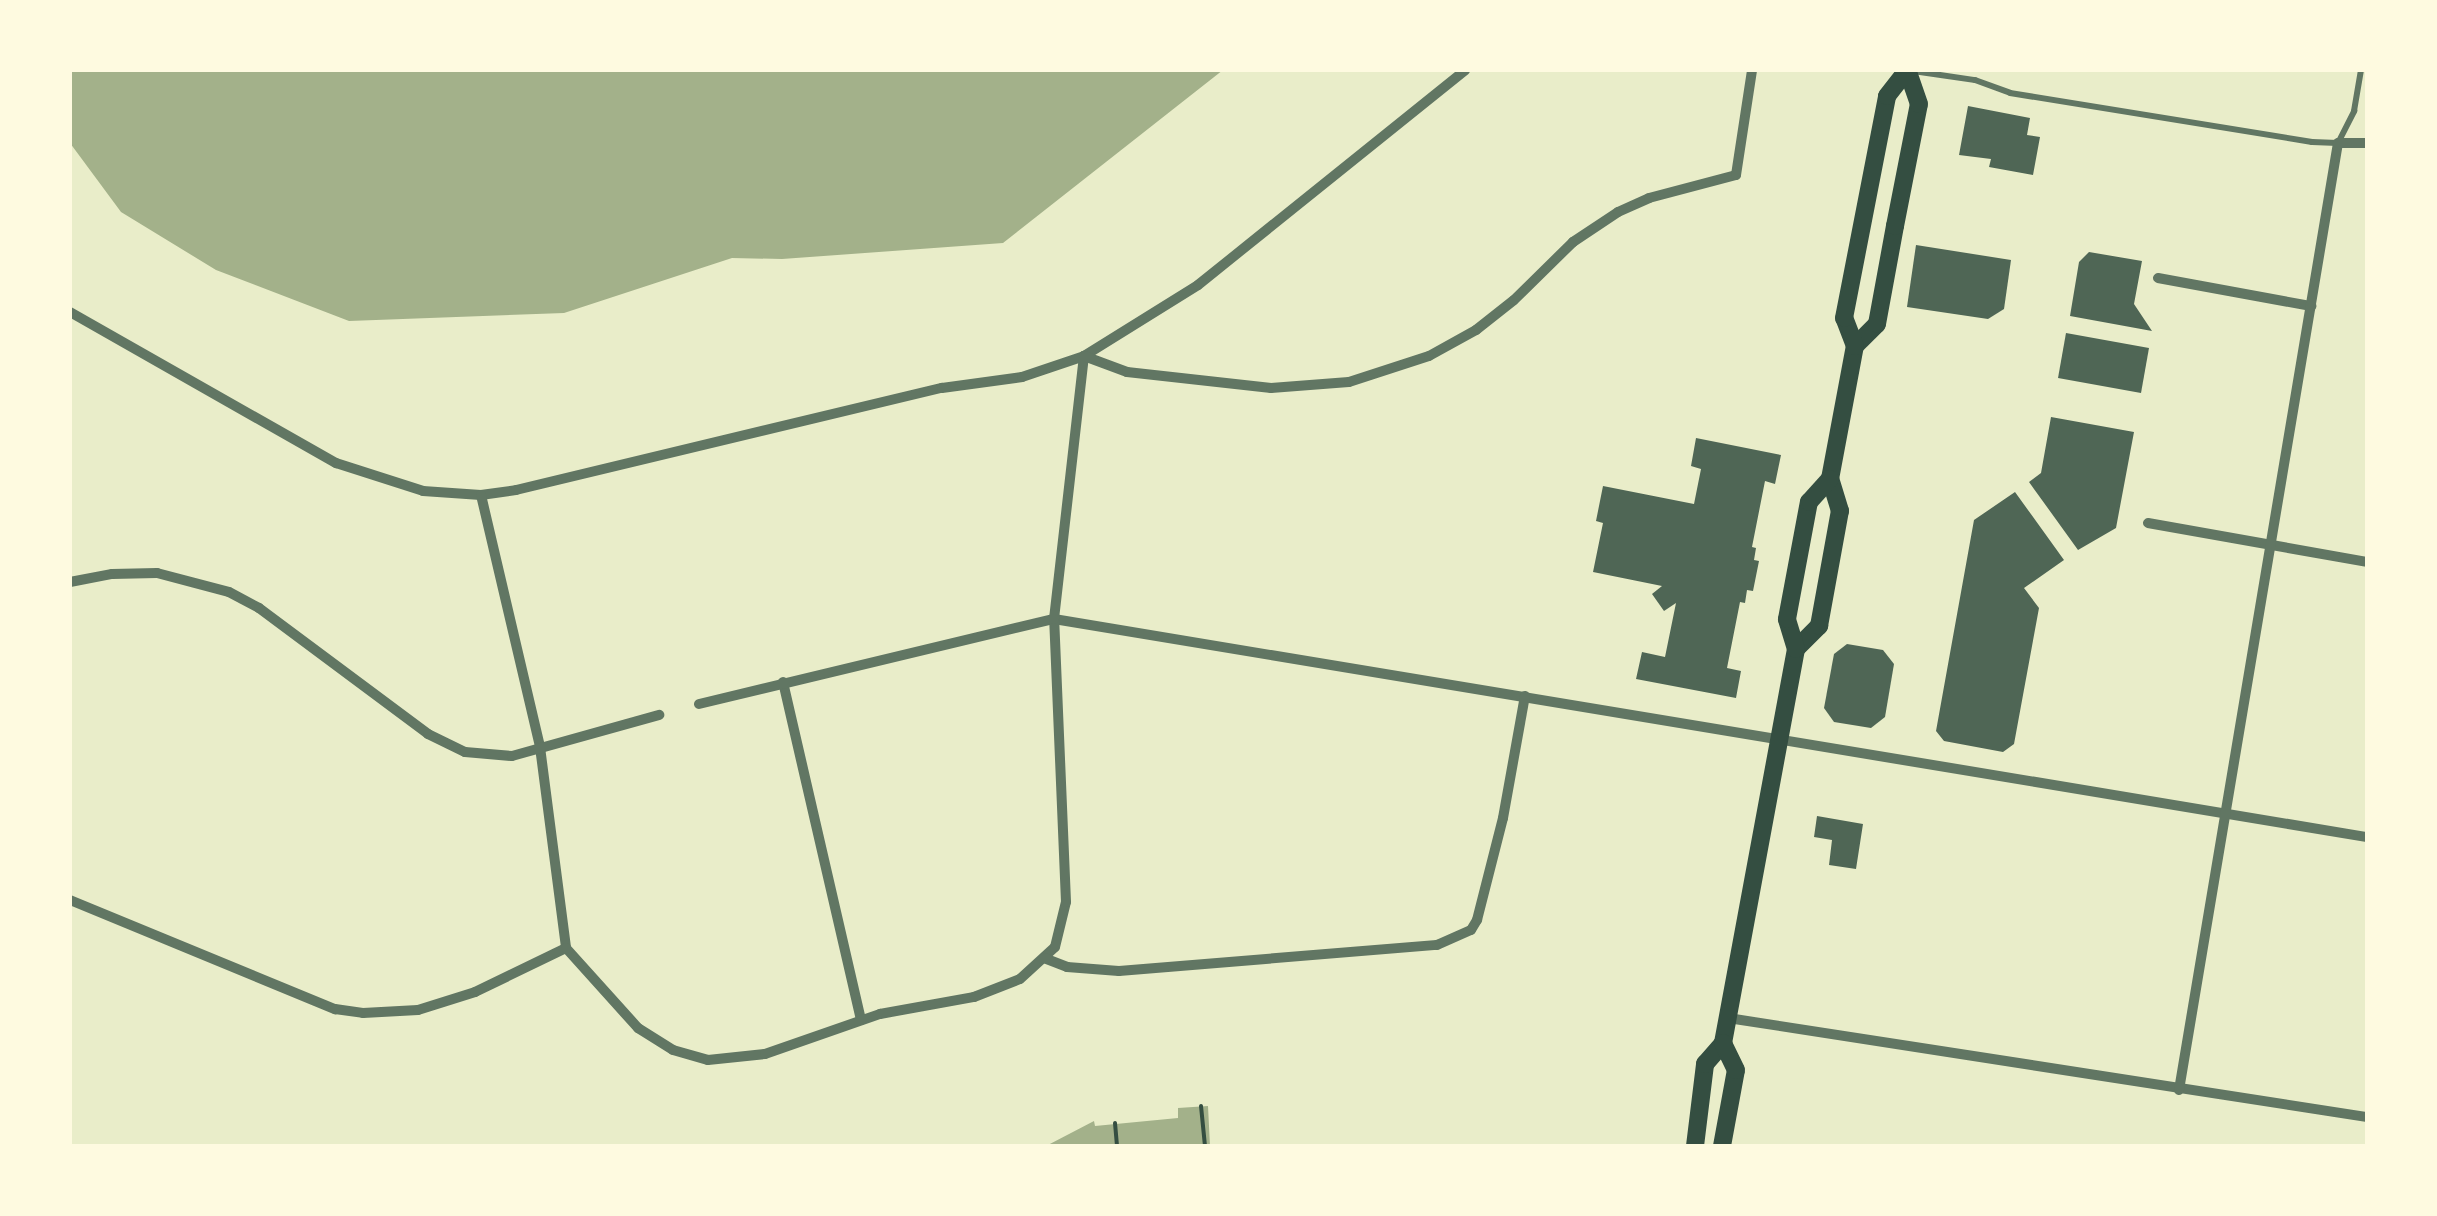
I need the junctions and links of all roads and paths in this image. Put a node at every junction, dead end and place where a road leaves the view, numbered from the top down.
1 (1465, 70) edge
2 (1752, 70) edge
3 (1907, 70) edge
4 (2361, 70) edge
5 (2338, 143) junction
6 (2367, 143) edge
7 (2158, 278) dead end
8 (2311, 306) junction
9 (70, 312) edge
10 (1854, 346) junction
11 (1084, 356) junction
12 (1830, 478) junction
13 (481, 495) junction
14 (2148, 523) dead end
15 (2272, 546) junction
16 (2367, 562) edge
17 (70, 582) edge
18 (1054, 619) junction
19 (1796, 650) junction
20 (782, 682) junction
21 (1526, 696) junction
22 (698, 704) dead end
23 (660, 715) dead end
24 (1780, 741) junction
25 (540, 747) junction
26 (2228, 813) junction
27 (2367, 836) edge
28 (70, 900) edge
29 (566, 948) junction
30 (1044, 958) junction
31 (1728, 1018) junction
32 (861, 1020) junction
33 (1724, 1043) junction
34 (2179, 1090) junction
35 (1201, 1106) dead end
36 (2367, 1117) edge
37 (1115, 1123) dead end
38 (1117, 1146) edge
39 (1205, 1146) edge
40 (1695, 1146) edge
41 (1722, 1146) edge

1 - 11 street
2 - 11 street
3 - 5 lane
3 - 10 main road
3 - 10 main road
4 - 5 lane
5 - 6 street
5 - 8 street
7 - 8 street
8 - 15 street
9 - 13 street
10 - 12 main road
11 - 13 street
11 - 18 street
12 - 19 main road
12 - 19 main road
13 - 25 street
14 - 15 street
15 - 16 street
15 - 26 street
17 - 25 street
18 - 20 street
18 - 21 street
18 - 30 street
19 - 24 main road
20 - 22 street
20 - 32 street
21 - 24 street
21 - 30 street
23 - 25 street
24 - 26 street
24 - 31 main road
25 - 29 street
26 - 27 street
26 - 34 street
28 - 29 street
29 - 32 street
30 - 32 street
31 - 33 main road
31 - 34 street
33 - 40 main road
33 - 41 main road
34 - 36 street
35 - 39 path
37 - 38 path

